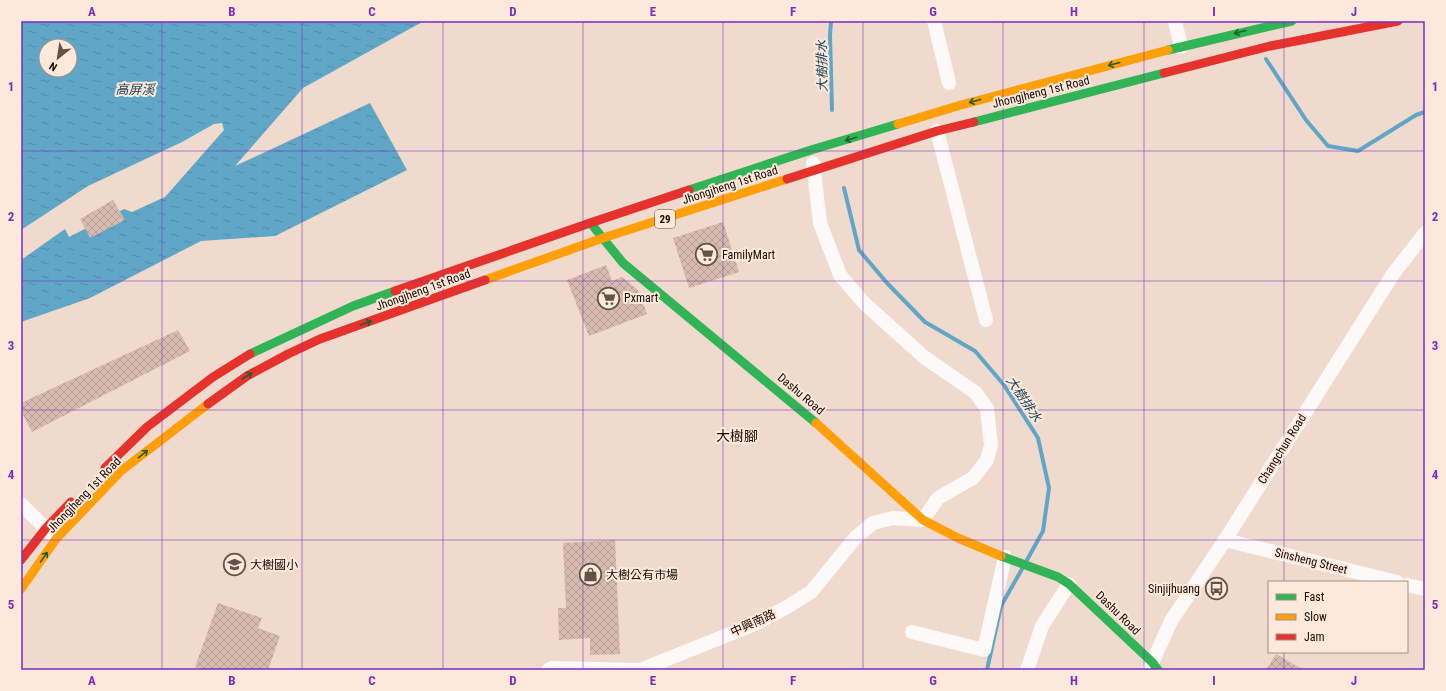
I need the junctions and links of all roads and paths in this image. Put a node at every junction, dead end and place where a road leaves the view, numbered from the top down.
1 (934, 21) edge
2 (1175, 21) edge
3 (1292, 21) edge
4 (1398, 21) edge
5 (1182, 47) junction
6 (949, 83) dead end
7 (937, 131) junction
8 (812, 150) junction
9 (815, 170) junction
10 (590, 223) junction
11 (1425, 233) edge
12 (603, 238) junction
13 (986, 320) dead end
14 (96, 477) dead end
15 (79, 494) dead end
16 (21, 504) edge
17 (923, 520) junction
18 (46, 528) junction
19 (56, 539) junction
20 (1225, 540) junction
21 (1008, 559) junction
22 (21, 560) edge
23 (1064, 580) junction
24 (1392, 581) edge
25 (1408, 584) edge
26 (21, 589) edge
27 (1425, 589) edge
28 (912, 632) dead end
29 (1153, 667) edge
30 (548, 670) edge
31 (1028, 670) edge

1 - 6 street
2 - 5 street
3 -> 5 main road, Jhongjheng 1st Road / 29
4 - 7 main road, Jhongjheng 1st Road / 29
5 -> 8 main road, Jhongjheng 1st Road / 29
7 - 9 main road, Jhongjheng 1st Road / 29
7 - 13 street
8 - 9 street
8 - 10 main road, Jhongjheng 1st Road / 29
9 - 12 main road, Jhongjheng 1st Road / 29
9 - 17 street
10 - 12 main road, Dashu Road
10 - 14 main road, Jhongjheng 1st Road / 29
11 - 20 street, Changchun Road
12 - 17 main road, Dashu Road
19 -> 12 main road, Jhongjheng 1st Road / 29
15 - 18 main road, Jhongjheng 1st Road
16 - 18 street
17 - 21 main road, Dashu Road
17 - 30 street, 中興南路
18 - 19 street
18 - 22 main road, Jhongjheng 1st Road
26 -> 19 main road, Jhongjheng 1st Road / 29
20 - 24 street, Sinsheng Street
20 - 29 street, Changchun Road
21 - 23 main road, Dashu Road
21 - 28 street
23 - 29 main road, Dashu Road
23 - 31 street
25 - 27 street

